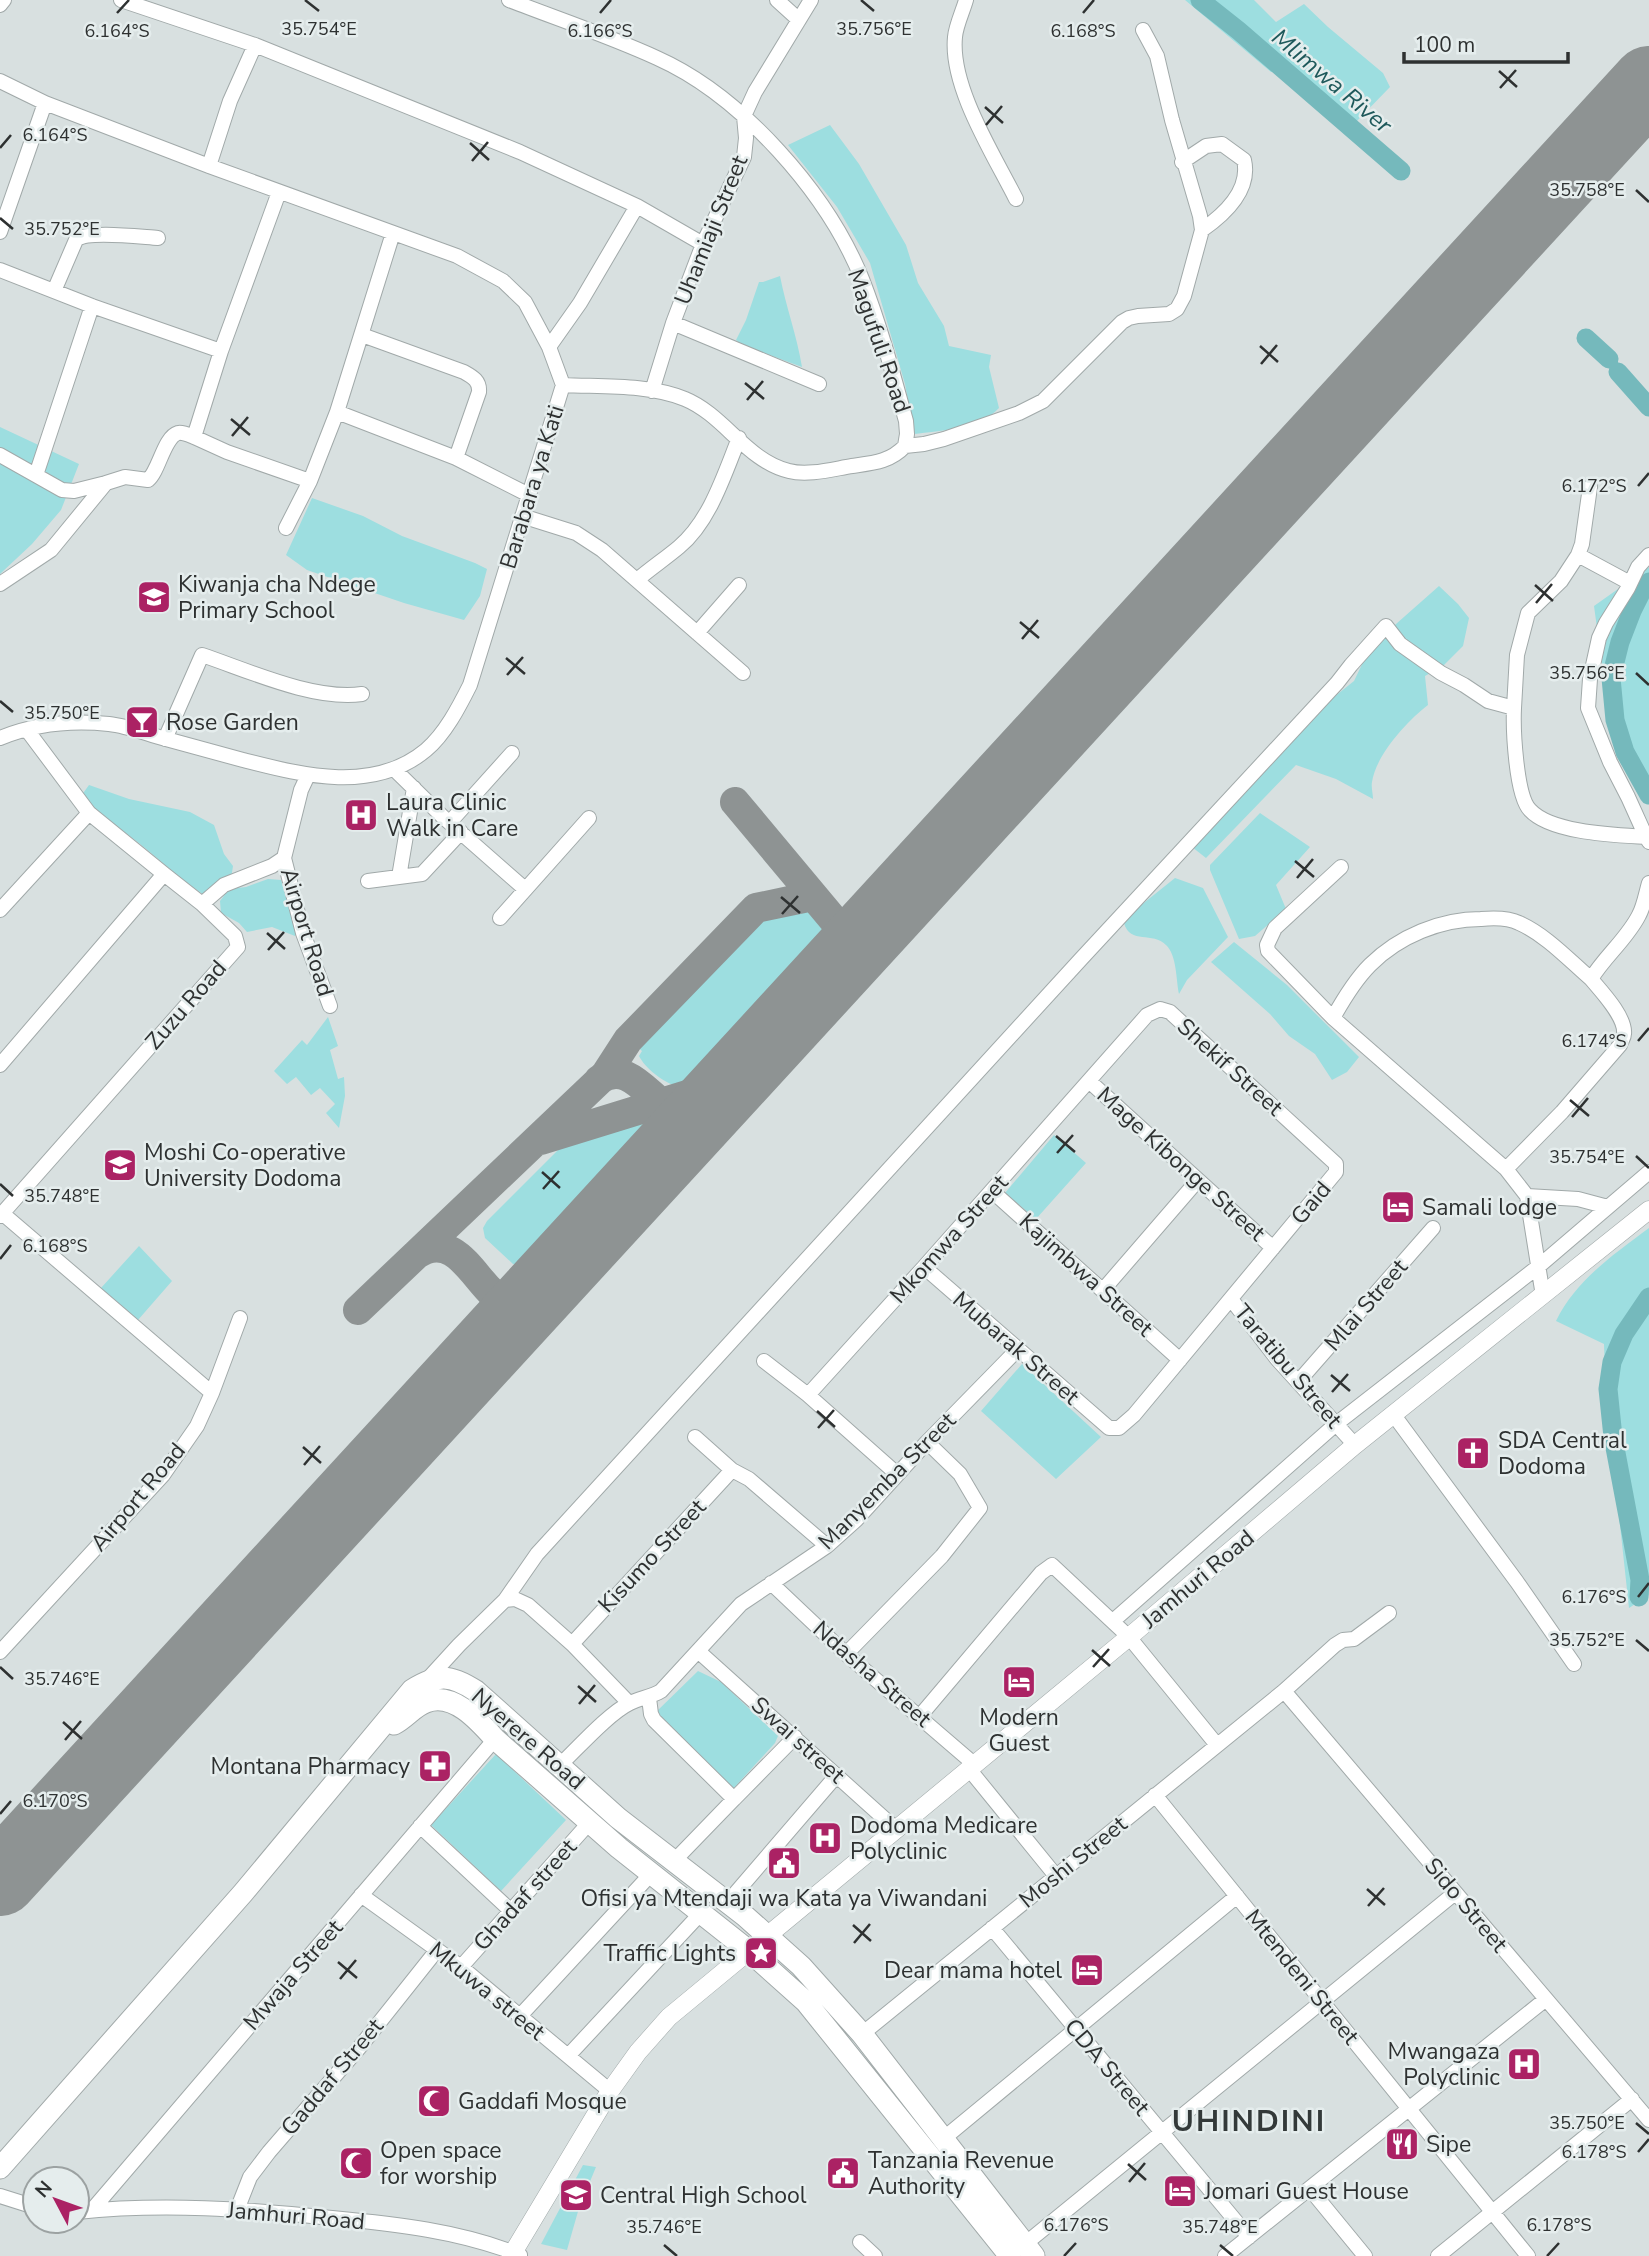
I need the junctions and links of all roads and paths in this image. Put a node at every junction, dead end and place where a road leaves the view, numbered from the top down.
1 (4, 0) edge
2 (121, 0) edge
3 (509, 0) edge
4 (777, 0) edge
5 (811, 0) edge
6 (966, 0) edge
7 (0, 5) edge
8 (799, 20) junction
9 (1143, 30) dead end
10 (255, 45) junction
11 (0, 81) edge
12 (45, 103) junction
13 (744, 116) junction
14 (1182, 162) junction
15 (209, 166) junction
16 (279, 192) junction
17 (1016, 199) dead end
18 (637, 206) junction
19 (1202, 230) junction
20 (0, 232) edge
21 (393, 233) junction
22 (158, 238) dead end
23 (703, 244) junction
24 (0, 270) edge
25 (54, 292) junction
26 (92, 306) junction
27 (673, 323) junction
28 (362, 335) junction
29 (549, 347) junction
30 (221, 351) junction
31 (819, 384) dead end
32 (563, 385) junction
33 (652, 391) junction
34 (337, 412) junction
35 (194, 437) junction
36 (739, 438) junction
37 (905, 446) junction
38 (0, 454) edge
39 (456, 458) junction
40 (36, 475) junction
41 (310, 481) junction
42 (106, 484) junction
43 (1590, 487) dead end
44 (529, 495) junction
45 (522, 516) junction
46 (286, 528) dead end
47 (1578, 555) junction
48 (1649, 555) edge
49 (637, 580) junction
50 (1630, 583) junction
51 (0, 584) edge
52 (739, 585) dead end
53 (697, 633) junction
54 (743, 673) dead end
55 (362, 694) dead end
56 (1514, 708) junction
57 (27, 730) junction
58 (0, 738) edge
59 (165, 739) junction
60 (512, 753) dead end
61 (395, 770) junction
62 (308, 775) junction
63 (414, 788) junction
64 (89, 813) junction
65 (589, 818) dead end
66 (455, 827) junction
67 (1647, 839) edge
68 (284, 858) junction
69 (1341, 867) dead end
70 (163, 874) junction
71 (399, 877) junction
72 (368, 881) dead end
73 (1649, 883) edge
74 (525, 889) junction
75 (202, 904) junction
76 (0, 910) edge
77 (1645, 913) edge
78 (500, 918) dead end
79 (1591, 979) junction
80 (330, 1006) dead end
81 (1333, 1018) junction
82 (0, 1065) edge
83 (1089, 1081) junction
84 (1506, 1169) junction
85 (1336, 1172) joint
86 (1649, 1172) edge
87 (1198, 1180) junction
88 (992, 1191) junction
89 (1527, 1196) junction
90 (1608, 1207) junction
91 (1649, 1210) edge
92 (1, 1214) edge
93 (1433, 1228) dead end
94 (1273, 1248) junction
95 (1539, 1266) junction
96 (925, 1267) junction
97 (1103, 1290) junction
98 (1543, 1296) junction
99 (1231, 1298) junction
100 (240, 1318) dead end
101 (1017, 1349) junction
102 (1180, 1360) junction
103 (764, 1361) dead end
104 (1298, 1382) junction
105 (212, 1393) junction
106 (808, 1395) junction
107 (1393, 1414) junction
108 (1336, 1424) junction
109 (1108, 1428) joint
110 (695, 1437) dead end
111 (927, 1442) junction
112 (1355, 1445) junction
113 (732, 1470) junction
114 (897, 1474) junction
115 (827, 1546) junction
116 (771, 1583) junction
117 (505, 1600) junction
118 (1389, 1613) dead end
119 (1112, 1621) junction
120 (1129, 1637) junction
121 (572, 1644) junction
122 (698, 1651) junction
123 (0, 1652) edge
124 (846, 1654) junction
125 (1574, 1664) dead end
126 (426, 1681) junction
127 (1284, 1691) junction
128 (649, 1698) junction
129 (629, 1703) junction
130 (920, 1716) junction
131 (380, 1730) junction
132 (794, 1737) junction
133 (495, 1739) junction
134 (1217, 1745) junction
135 (559, 1766) junction
136 (971, 1766) junction
137 (836, 1775) junction
138 (1155, 1795) junction
139 (734, 1799) junction
140 (589, 1823) junction
141 (420, 1826) junction
142 (897, 1830) junction
143 (673, 1862) junction
144 (651, 1874) junction
145 (1056, 1876) junction
146 (1455, 1893) junction
147 (361, 1895) junction
148 (1237, 1896) junction
149 (727, 1903) junction
150 (511, 1911) junction
151 (701, 1913) junction
152 (992, 1928) junction
153 (768, 1935) junction
154 (437, 1950) junction
155 (749, 1951) junction
156 (461, 1967) junction
157 (1546, 1999) junction
158 (1322, 2001) junction
159 (520, 2017) junction
160 (1076, 2029) junction
161 (862, 2034) junction
162 (568, 2056) junction
163 (610, 2091) junction
164 (1632, 2099) junction
165 (1409, 2109) junction
166 (1649, 2120) edge
167 (1161, 2132) junction
168 (943, 2138) junction
169 (0, 2168) edge
170 (1310, 2189) junction
171 (0, 2196) edge
172 (21, 2203) edge
173 (91, 2203) edge
174 (237, 2210) junction
175 (91, 2211) edge
176 (1492, 2212) junction
177 (1249, 2237) junction
178 (860, 2242) dead end
179 (1020, 2253) edge
180 (515, 2255) edge
181 (875, 2256) edge
182 (1226, 2256) edge
183 (1365, 2256) edge
184 (1438, 2256) edge
185 (1528, 2256) edge

1 - 7 street
2 - 10 street
3 - 13 street, Magufuli Road
4 - 8 street
5 - 8 street, Uhamiaji Street
6 - 17 street
8 - 13 street, Uhamiaji Street
9 - 14 street
10 - 15 street
10 - 18 street
11 - 12 street, Barabara ya Kati
12 - 15 street, Barabara ya Kati
12 - 20 street
13 - 23 street, Uhamiaji Street
13 - 37 street, Magufuli Road
14 - 19 street
14 - 19 street
15 - 16 street, Barabara ya Kati
16 - 21 street, Barabara ya Kati
16 - 30 street
18 - 23 street
18 - 29 street
19 - 37 street
21 - 28 street
21 - 29 street, Barabara ya Kati
22 - 25 street
23 - 27 street, Uhamiaji Street
24 - 25 street
25 - 26 street
26 - 30 street
26 - 40 street
27 - 31 street
27 - 33 street, Uhamiaji Street
28 - 34 street
28 - 39 street
29 - 32 street, Barabara ya Kati
30 - 35 street
32 - 33 street
32 - 44 street, Barabara ya Kati
33 - 36 street
34 - 39 street
34 - 41 street
35 - 41 street
35 - 42 street
36 - 37 street
36 - 49 street
38 - 40 street
39 - 44 street
40 - 42 street
41 - 46 street
42 - 51 street
43 - 47 street
44 - 45 street, Barabara ya Kati
45 - 49 street
45 - 61 street, Barabara ya Kati
47 - 50 street
47 - 56 street
48 - 50 street
49 - 53 street
50 - 67 street
52 - 53 street
53 - 54 street
55 - 59 street
56 - 67 street
56 - 117 street
57 - 58 street, Barabara ya Kati
57 - 59 street, Barabara ya Kati
57 - 64 street, Zuzu Road
59 - 62 street, Barabara ya Kati
60 - 66 street
61 - 62 street, Barabara ya Kati
61 - 63 street
62 - 68 street
63 - 66 street
63 - 71 street
64 - 70 street, Zuzu Road
64 - 76 street
65 - 74 street
66 - 71 street
66 - 74 street
68 - 75 street
68 - 80 street, Airport Road
69 - 81 street
70 - 75 street, Zuzu Road
70 - 82 street
71 - 72 street
73 - 77 street
74 - 78 street
75 - 92 street, Zuzu Road
77 - 79 street
79 - 81 street
79 - 84 street
81 - 84 street
83 - 85 street, Shekif Street
83 - 87 street, Mage Kibonge Street
83 - 88 street, Mkomwa Street
84 - 89 street
85 - 94 street, Gaid
86 - 90 street
87 - 94 street, Mage Kibonge Street
87 - 97 street
88 - 96 street, Mkomwa Street
88 - 97 street, Kajimbwa Street
89 - 90 street
89 - 95 street
90 - 95 street
91 - 98 main road, Jamhuri Road
92 - 105 street
93 - 104 street, Mlai Street
94 - 99 street, Gaid
95 - 98 street
95 - 108 street
96 - 101 street, Mubarak Street
96 - 106 street, Mkomwa Street
97 - 102 street, Kajimbwa Street
98 - 107 main road, Jamhuri Road
99 - 102 street, Taratibu Street
99 - 104 street, Taratibu Street
100 - 105 street, Airport Road
101 - 109 street, Mubarak Street
101 - 111 street, Manyemba Street
102 - 109 street, Taratibu Street
103 - 106 street
104 - 108 street, Taratibu Street
105 - 123 street, Airport Road
106 - 114 street
107 - 112 main road, Jamhuri Road
107 - 125 street
108 - 112 street, Taratibu Street
108 - 119 street
110 - 113 street
111 - 114 street, Manyemba Street
111 - 124 street
112 - 120 main road, Jamhuri Road
113 - 115 street
113 - 121 street, Kisumo Street
114 - 115 street, Manyemba Street
115 - 116 street, Manyemba Street
116 - 122 street, Manyemba Street
116 - 124 street, Ndasha Street
117 - 121 street
117 - 126 street
118 - 127 street, Moshi Street
119 - 120 street
119 - 130 street
120 - 134 street
120 - 136 main road, Jamhuri Road
121 - 129 street
122 - 128 street, Manyemba Street
122 - 132 street, Swai street
124 - 130 street, Ndasha Street
126 - 131 highway
126 - 135 highway, Nyerere Road
127 - 134 street, Moshi Street
127 - 146 street, Sido Street
128 - 129 street, Manyemba Street
128 - 139 street
129 - 135 street, Manyemba Street
130 - 136 street, Ndasha Street
131 - 133 highway, Nyerere Road
131 - 169 highway
132 - 137 street, Swai street
132 - 139 street
133 - 140 highway, Nyerere Road
133 - 141 street, Mwaja Street
134 - 138 street, Moshi Street
135 - 143 highway, Nyerere Road
136 - 142 main road, Jamhuri Road
136 - 145 street, Ndasha Street
137 - 142 street, Swai street
137 - 149 street
138 - 145 street, Moshi Street
138 - 148 street, Mtendeni Street
139 - 143 street
140 - 144 highway, Nyerere Road
140 - 150 street, Ghadaf street
141 - 147 street, Mwaja Street
141 - 150 street
142 - 153 main road, Jamhuri Road
143 - 149 highway, Nyerere Road
144 - 151 highway, Nyerere Road
144 - 159 street
145 - 152 street, Moshi Street
146 - 157 street, Sido Street
146 - 158 street
147 - 154 street, Mkuwa street
147 - 173 street, Mwaja Street
148 - 158 street, Mtendeni Street
148 - 160 street
149 - 153 highway, Nyerere Road
150 - 156 street, Ghadaf street
151 - 155 highway, Nyerere Road
151 - 162 street
152 - 160 street, CDA Street
152 - 161 street, Moshi Street
153 - 155 main road, Jamhuri Road
153 - 161 highway, Nyerere Road
154 - 156 street, Mkuwa street
154 - 174 street, Gaddaf Street
155 - 163 main road, Jamhuri Road
155 - 179 highway, Nyerere Road
156 - 159 street, Mkuwa street
157 - 164 street, Sido Street
157 - 165 street
158 - 165 street, Mtendeni Street
158 - 167 street
159 - 162 street, Mkuwa street
160 - 167 street, CDA Street
160 - 168 street
161 - 168 highway, Nyerere Road
162 - 163 street, Mkuwa street
163 - 180 main road, Jamhuri Road
164 - 166 street, Sido Street
164 - 176 street
165 - 170 street
165 - 176 street, Mtendeni Street
167 - 177 street, CDA Street
167 - 179 street
168 - 179 highway, Nyerere Road
170 - 177 street
170 - 183 street
171 - 172 street
174 - 175 street, Jamhuri Road
174 - 180 street, Jamhuri Road
176 - 184 street
176 - 185 street, Mtendeni Street
177 - 182 street
178 - 181 street

